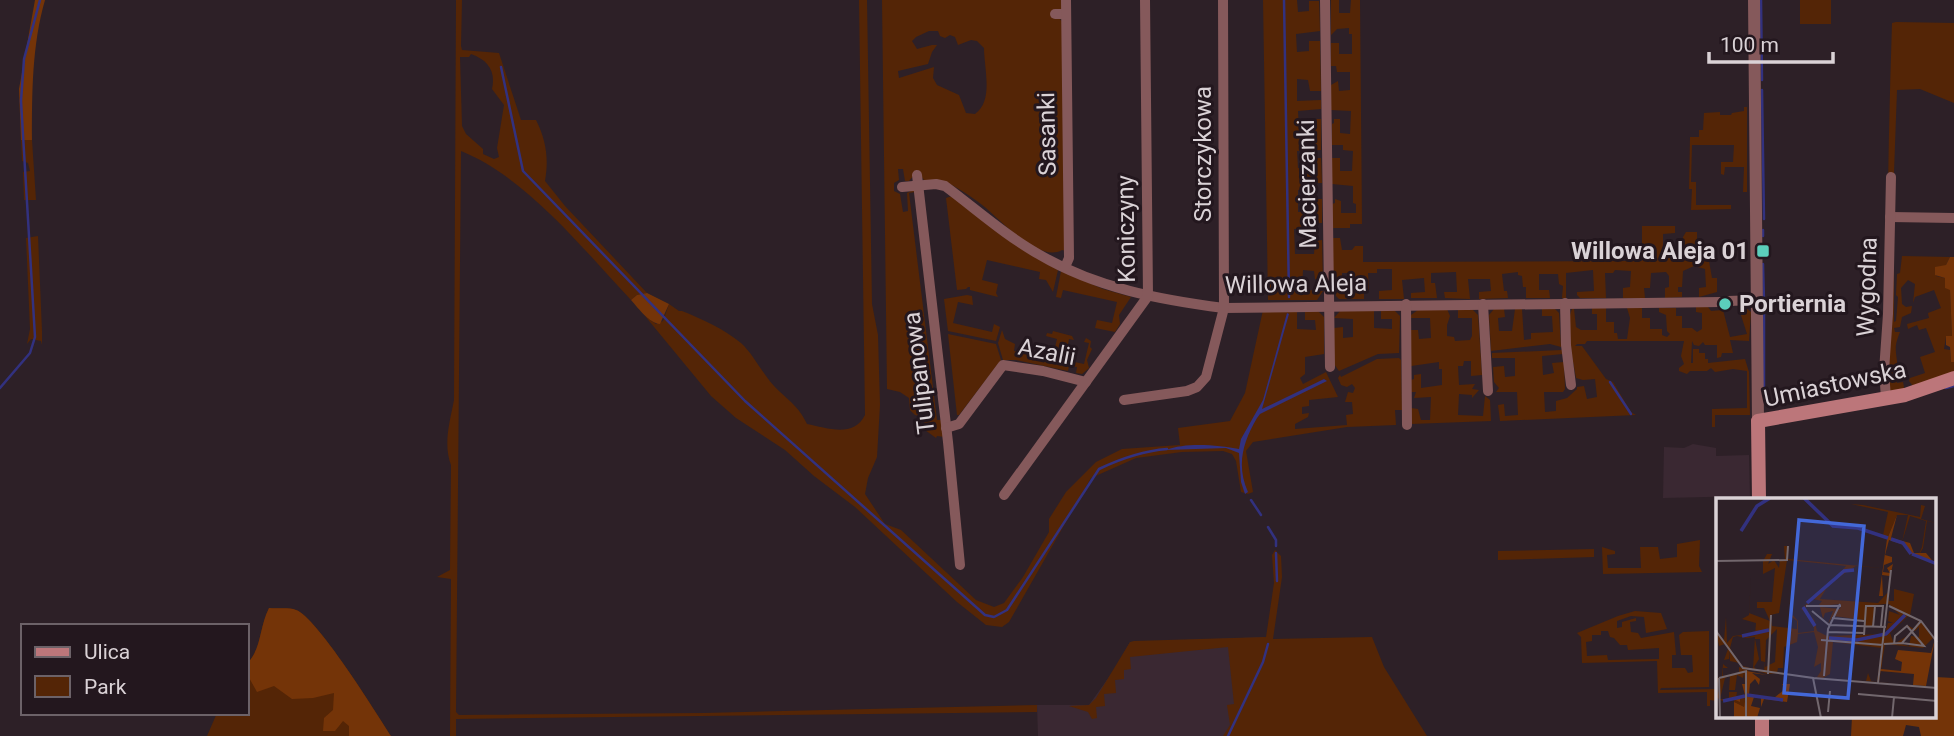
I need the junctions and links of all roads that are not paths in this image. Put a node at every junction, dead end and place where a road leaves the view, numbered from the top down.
1 (1066, 0) edge
2 (1145, 0) edge
3 (1223, 0) edge
4 (1325, 0) edge
5 (1754, 0) edge
6 (1891, 177) dead end
7 (918, 180) junction
8 (902, 187) dead end
9 (1890, 217) junction
10 (1954, 218) edge
11 (1065, 267) junction
12 (1148, 296) junction
13 (1757, 300) junction
14 (1565, 303) junction
15 (1406, 304) junction
16 (1483, 304) junction
17 (1329, 305) junction
18 (1224, 308) junction
19 (1329, 367) dead end
20 (1954, 378) edge
21 (1086, 382) junction
22 (1571, 385) dead end
23 (1488, 391) dead end
24 (1886, 398) junction
25 (1124, 400) dead end
26 (1758, 421) junction
27 (1407, 425) dead end
28 (946, 428) junction
29 (1004, 495) dead end
30 (1759, 498) edge
31 (960, 565) dead end
32 (1762, 718) edge
33 (1762, 736) edge

1 - 11 street, Sasanki
2 - 12 street, Koniczyny
3 - 18 street, Storczykowa
4 - 17 street, Macierzanki
5 - 13 street
6 - 9 street, Wygodna
7 - 8 street, Willowa Aleja
7 - 11 street, Willowa Aleja
7 - 28 street, Tulipanowa
9 - 10 street
9 - 24 street, Wygodna
11 - 12 street, Willowa Aleja
12 - 18 street, Willowa Aleja
12 - 21 street, Koniczyny
13 - 14 street, Willowa Aleja
13 - 26 street
14 - 16 street, Willowa Aleja
14 - 22 street
15 - 16 street, Willowa Aleja
15 - 17 street, Willowa Aleja
15 - 27 street
16 - 23 street
17 - 18 street, Willowa Aleja
17 - 19 street, Macierzanki
18 - 25 street, Storczykowa
20 - 24 main road, Umiastowska
21 - 28 street, Azalii
21 - 29 street, Koniczyny
24 - 26 main road, Umiastowska
26 - 30 main road, Umiastowska
28 - 31 street, Tulipanowa
32 - 33 main road

